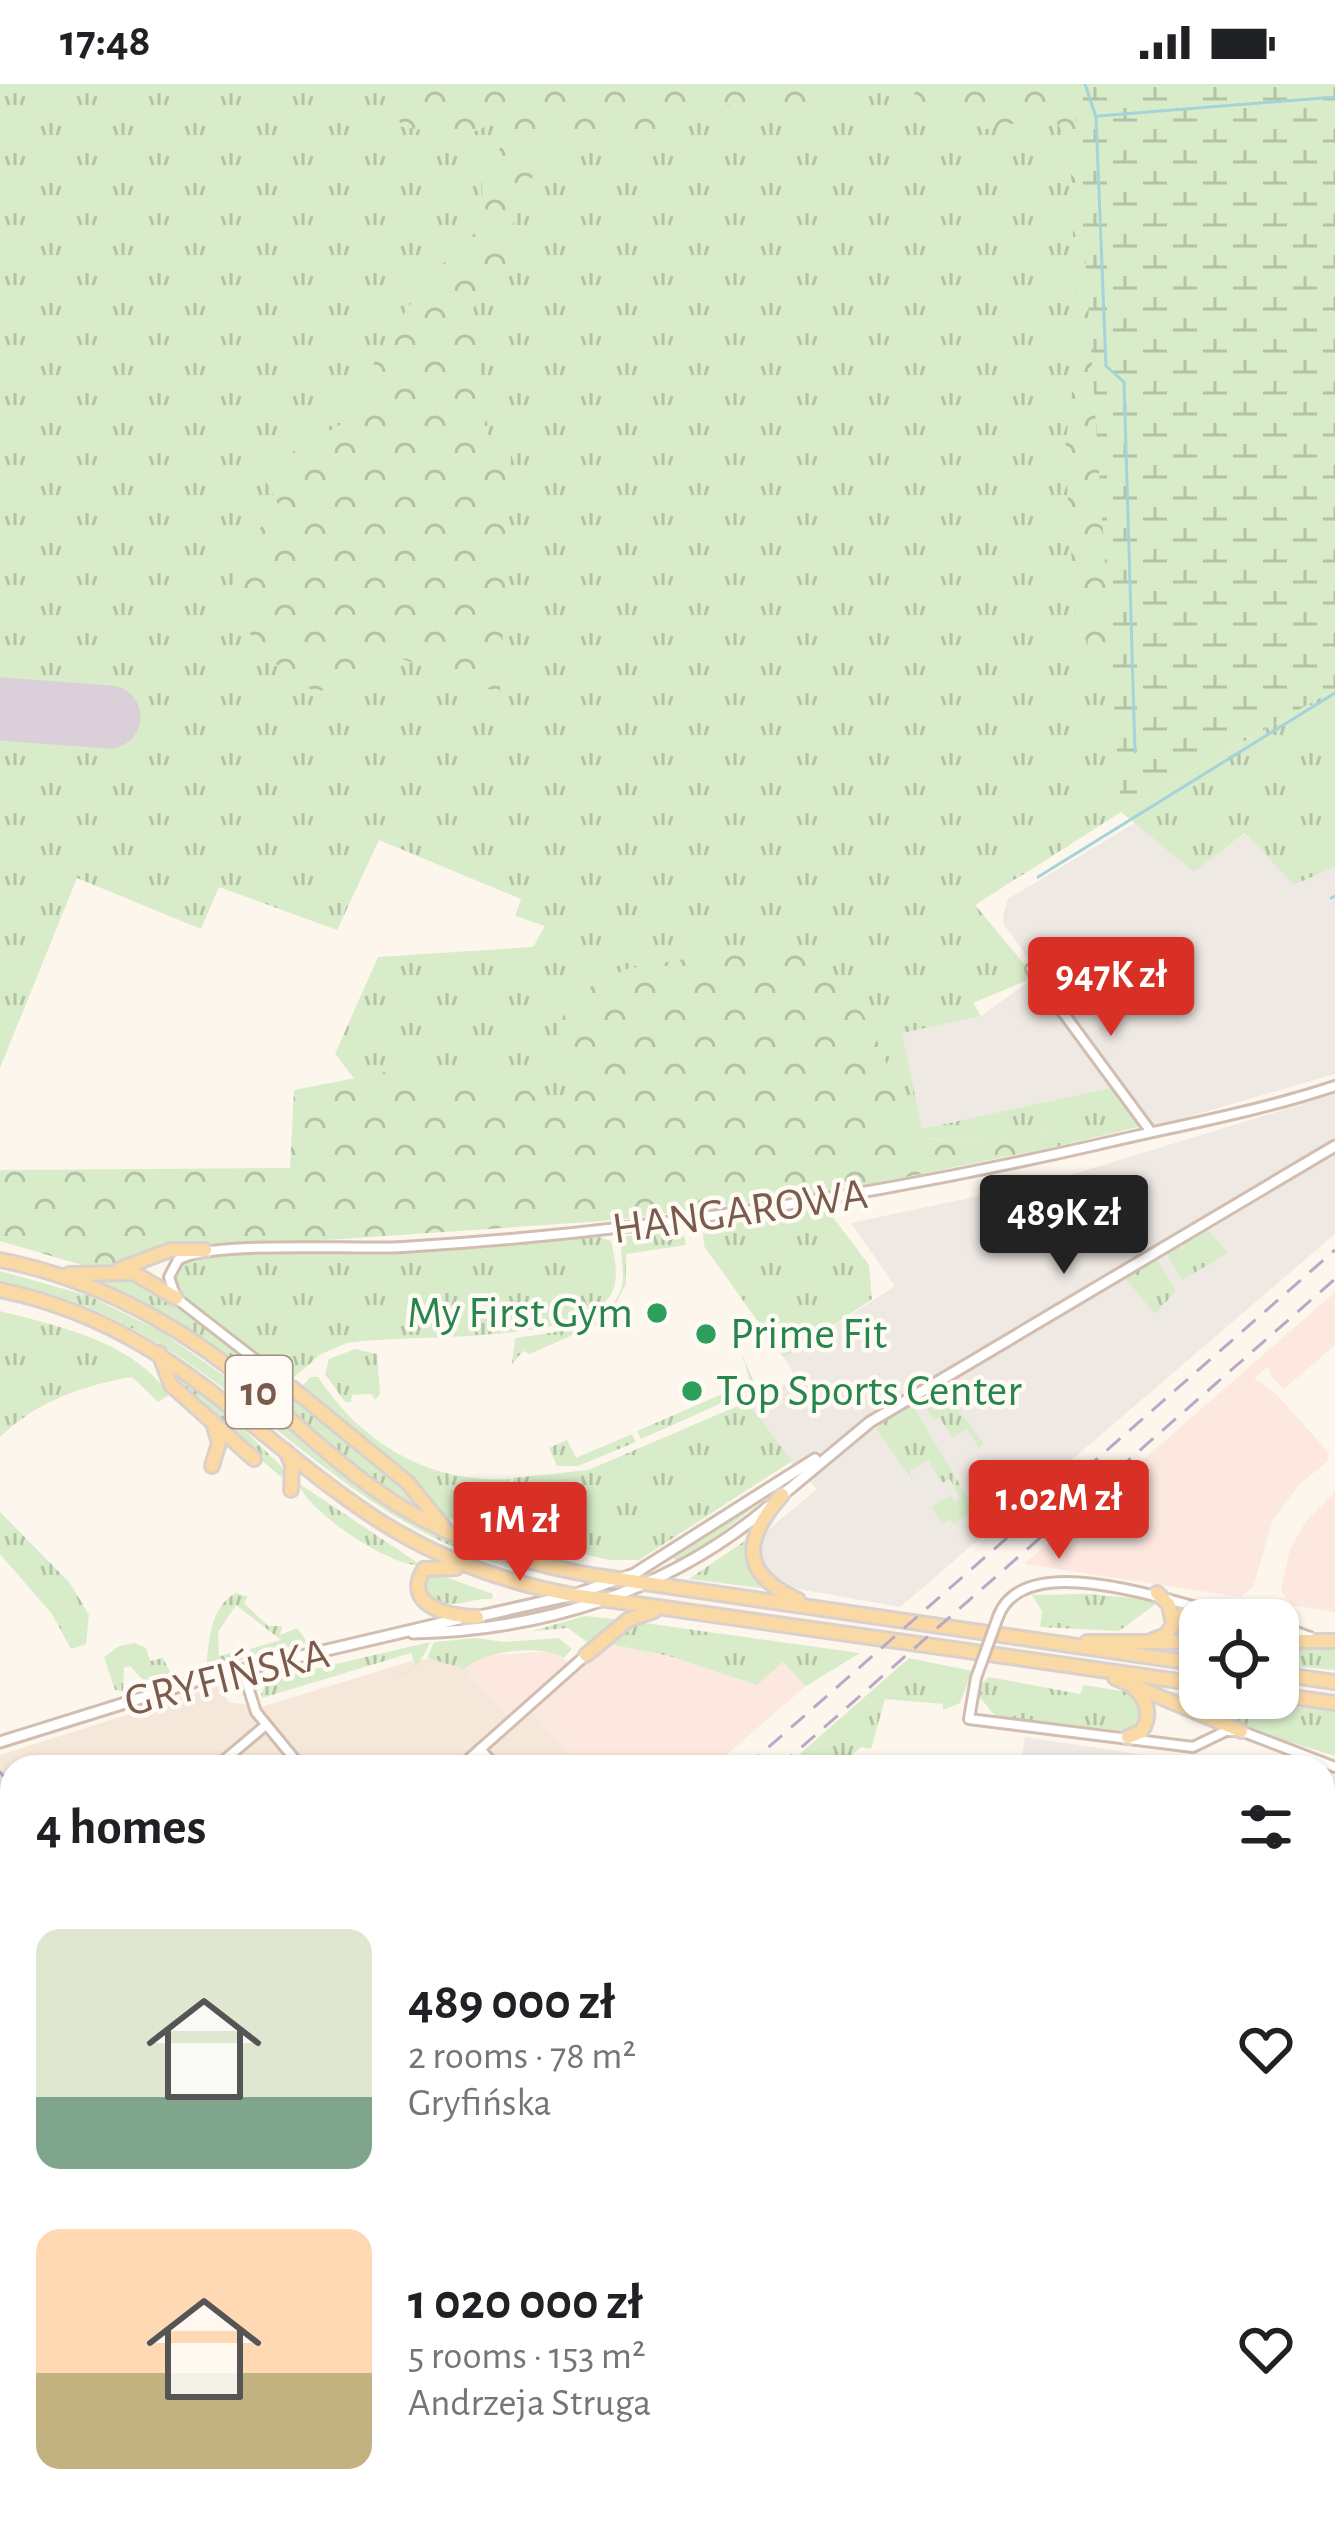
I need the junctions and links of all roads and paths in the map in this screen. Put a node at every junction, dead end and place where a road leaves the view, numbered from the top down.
1 (1031, 969) dead end
2 (1335, 1086) edge
3 (1151, 1132) junction
4 (1335, 1146) edge
5 (205, 1250) junction
6 (0, 1260) edge
7 (50, 1272) junction
8 (114, 1272) junction
9 (0, 1290) edge
10 (176, 1298) junction
11 (158, 1352) junction
12 (292, 1388) joint
13 (212, 1422) junction
14 (285, 1450) junction
15 (826, 1454) junction
16 (254, 1459) dead end
17 (212, 1466) dead end
18 (291, 1490) dead end
19 (782, 1495) junction
20 (453, 1534) junction
21 (622, 1580) junction
22 (514, 1582) junction
23 (651, 1584) junction
24 (1157, 1593) junction
25 (572, 1595) junction
26 (606, 1600) junction
27 (1179, 1603) edge
28 (816, 1607) junction
29 (671, 1610) junction
30 (476, 1617) junction
31 (1179, 1620) edge
32 (1172, 1627) junction
33 (1299, 1631) edge
34 (413, 1633) junction
35 (1299, 1641) edge
36 (1335, 1641) edge
37 (1056, 1642) junction
38 (1146, 1642) junction
39 (1179, 1642) edge
40 (586, 1654) joint
41 (1179, 1661) edge
42 (1085, 1667) junction
43 (243, 1671) junction
44 (1299, 1677) edge
45 (1179, 1681) edge
46 (1335, 1682) edge
47 (1129, 1683) junction
48 (1299, 1698) edge
49 (1335, 1703) edge
50 (266, 1725) junction
51 (1241, 1731) junction
52 (1128, 1737) junction
53 (0, 1742) edge
54 (480, 1749) junction
55 (230, 1755) edge
56 (291, 1755) edge
57 (473, 1755) edge
58 (485, 1755) edge
59 (1304, 1755) edge

1 - 3 street
2 - 3 street, HANGAROWA
3 - 5 street, HANGAROWA
4 - 15 street, GRYFIŃSKA
5 - 8 main road
5 - 10 street
6 - 7 main road, 10
7 - 8 main road
7 - 20 main road, 10
8 - 10 main road
9 - 11 main road, 10
10 - 12 street
11 - 13 main road
11 - 14 main road, 10
12 - 20 main road
13 - 16 main road
13 - 17 main road
14 - 18 main road
14 - 22 main road, 10
15 - 19 street, GRYFIŃSKA
15 - 21 street, GRYFIŃSKA
19 - 23 street, GRYFIŃSKA
19 - 28 main road
20 - 21 main road, 10
21 - 23 main road, 10
21 - 25 street, GRYFIŃSKA
22 - 25 main road, 10
22 - 30 main road
23 - 26 street, GRYFIŃSKA
23 - 28 main road, 10
24 - 27 street
24 - 32 main road
24 - 52 street, bridge
25 - 26 main road, 10
25 - 30 street, GRYFIŃSKA
26 - 29 main road, 10
26 - 34 street, GRYFIŃSKA
28 - 37 main road, 10
29 - 40 main road
29 - 42 main road, 10
30 - 34 street, GRYFIŃSKA
31 - 32 main road
32 - 38 main road
33 - 36 street
34 - 43 street, GRYFIŃSKA
35 - 36 main road
37 - 38 main road
37 - 41 main road, 10
38 - 39 main road
40 - 54 street
42 - 45 main road, 10
42 - 47 main road
43 - 50 street
43 - 53 street, GRYFIŃSKA
44 - 46 main road
47 - 51 main road
47 - 52 main road
48 - 49 main road
50 - 55 street
50 - 56 street
51 - 52 street
51 - 59 street
54 - 57 street
54 - 58 street

